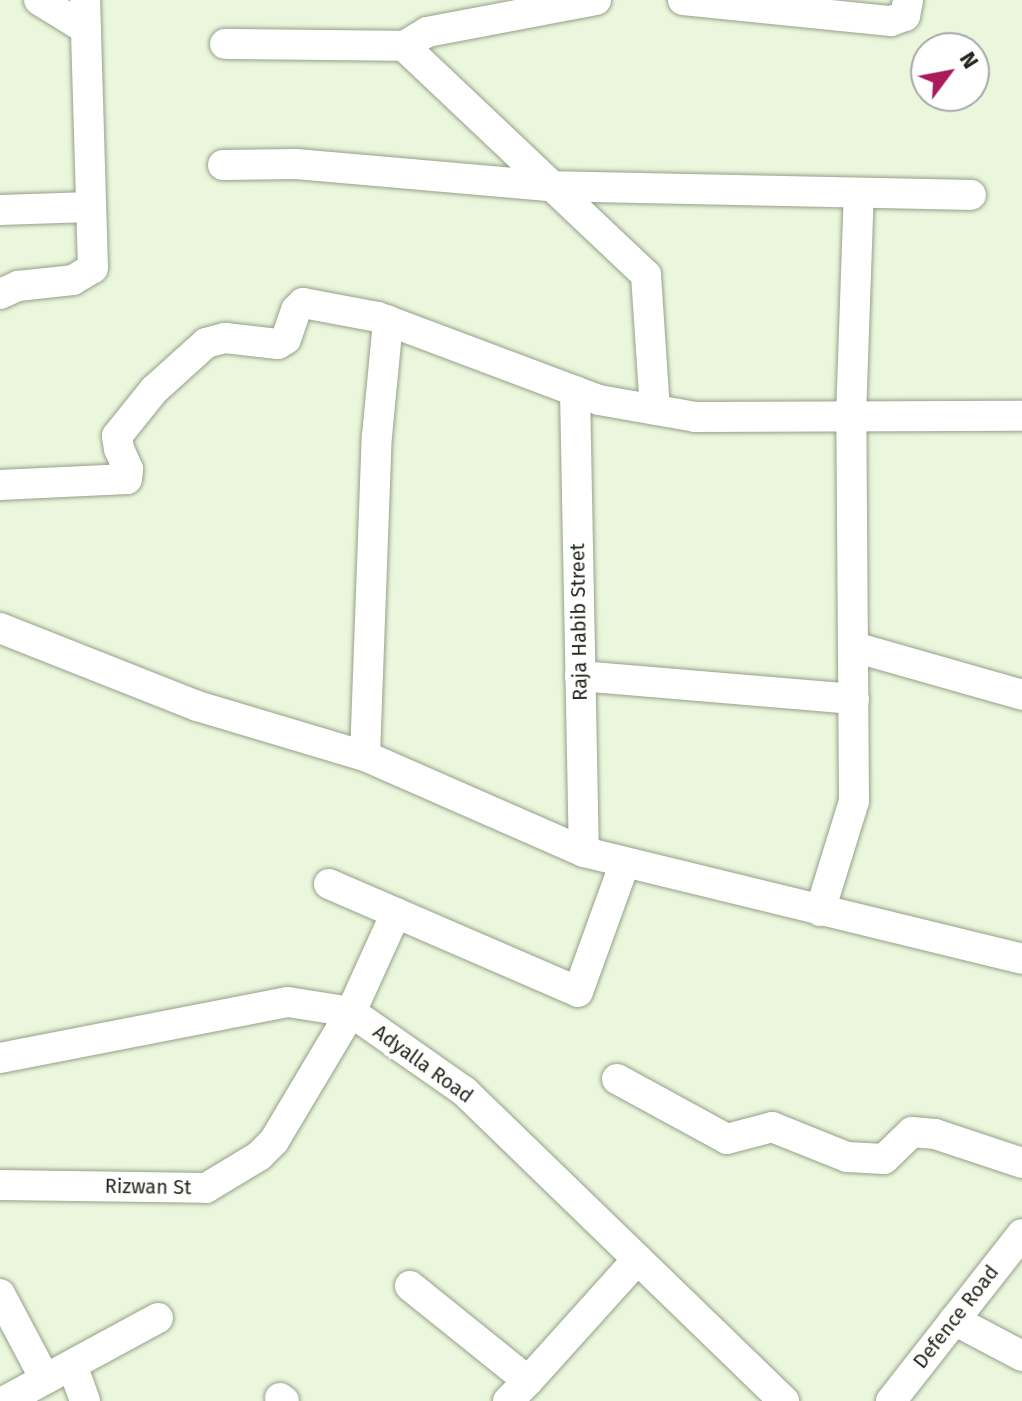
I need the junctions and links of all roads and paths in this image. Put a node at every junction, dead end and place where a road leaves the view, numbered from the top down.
1 (39, 0) edge
2 (596, 0) edge
3 (683, 0) edge
4 (908, 0) edge
5 (86, 15) edge
6 (225, 44) dead end
7 (404, 46) junction
8 (223, 165) dead end
9 (548, 186) junction
10 (859, 193) junction
11 (971, 195) dead end
12 (91, 207) junction
13 (0, 210) edge
14 (0, 294) edge
15 (388, 321) junction
16 (575, 391) junction
17 (655, 410) junction
18 (1022, 416) edge
19 (851, 417) junction
20 (0, 485) edge
21 (0, 628) edge
22 (854, 647) junction
23 (580, 676) junction
24 (1022, 695) edge
25 (854, 699) junction
26 (365, 756) junction
27 (584, 852) junction
28 (625, 862) junction
29 (329, 884) dead end
30 (820, 911) junction
31 (396, 913) junction
32 (1022, 959) edge
33 (351, 1012) junction
34 (0, 1058) edge
35 (617, 1079) dead end
36 (1022, 1163) edge
37 (0, 1185) edge
38 (1022, 1234) edge
39 (638, 1259) junction
40 (410, 1286) dead end
41 (0, 1294) edge
42 (158, 1318) dead end
43 (954, 1320) junction
44 (1022, 1356) edge
45 (72, 1365) junction
46 (45, 1379) junction
47 (518, 1391) edge
48 (5, 1401) edge
49 (85, 1401) edge
50 (784, 1401) edge
51 (891, 1401) edge

1 - 5 street
2 - 7 street
3 - 4 street
5 - 12 street
6 - 7 street
7 - 9 street
8 - 9 street
9 - 10 street
9 - 17 street
10 - 11 street
10 - 19 street
12 - 13 street
12 - 14 street
15 - 16 street
15 - 20 street
15 - 26 street
16 - 17 street
16 - 23 street, Raja Habib Street
17 - 19 street
18 - 19 street
19 - 22 street
21 - 26 street
22 - 24 street
22 - 25 street
23 - 25 street
23 - 27 street, Raja Habib Street
25 - 30 street
26 - 27 street
27 - 28 street
28 - 30 street
28 - 31 street
29 - 31 street
30 - 32 street
31 - 33 street, Rizwan St
33 - 34 street, Adyalla Road
33 - 37 street, Rizwan St
33 - 39 street, Adyalla Road
35 - 36 street
38 - 43 street, Defence Road
39 - 47 street
39 - 50 street, Adyalla Road
40 - 47 street
41 - 46 street
42 - 45 street
43 - 44 street
43 - 51 street, Defence Road
45 - 46 street
45 - 49 street
46 - 48 street

